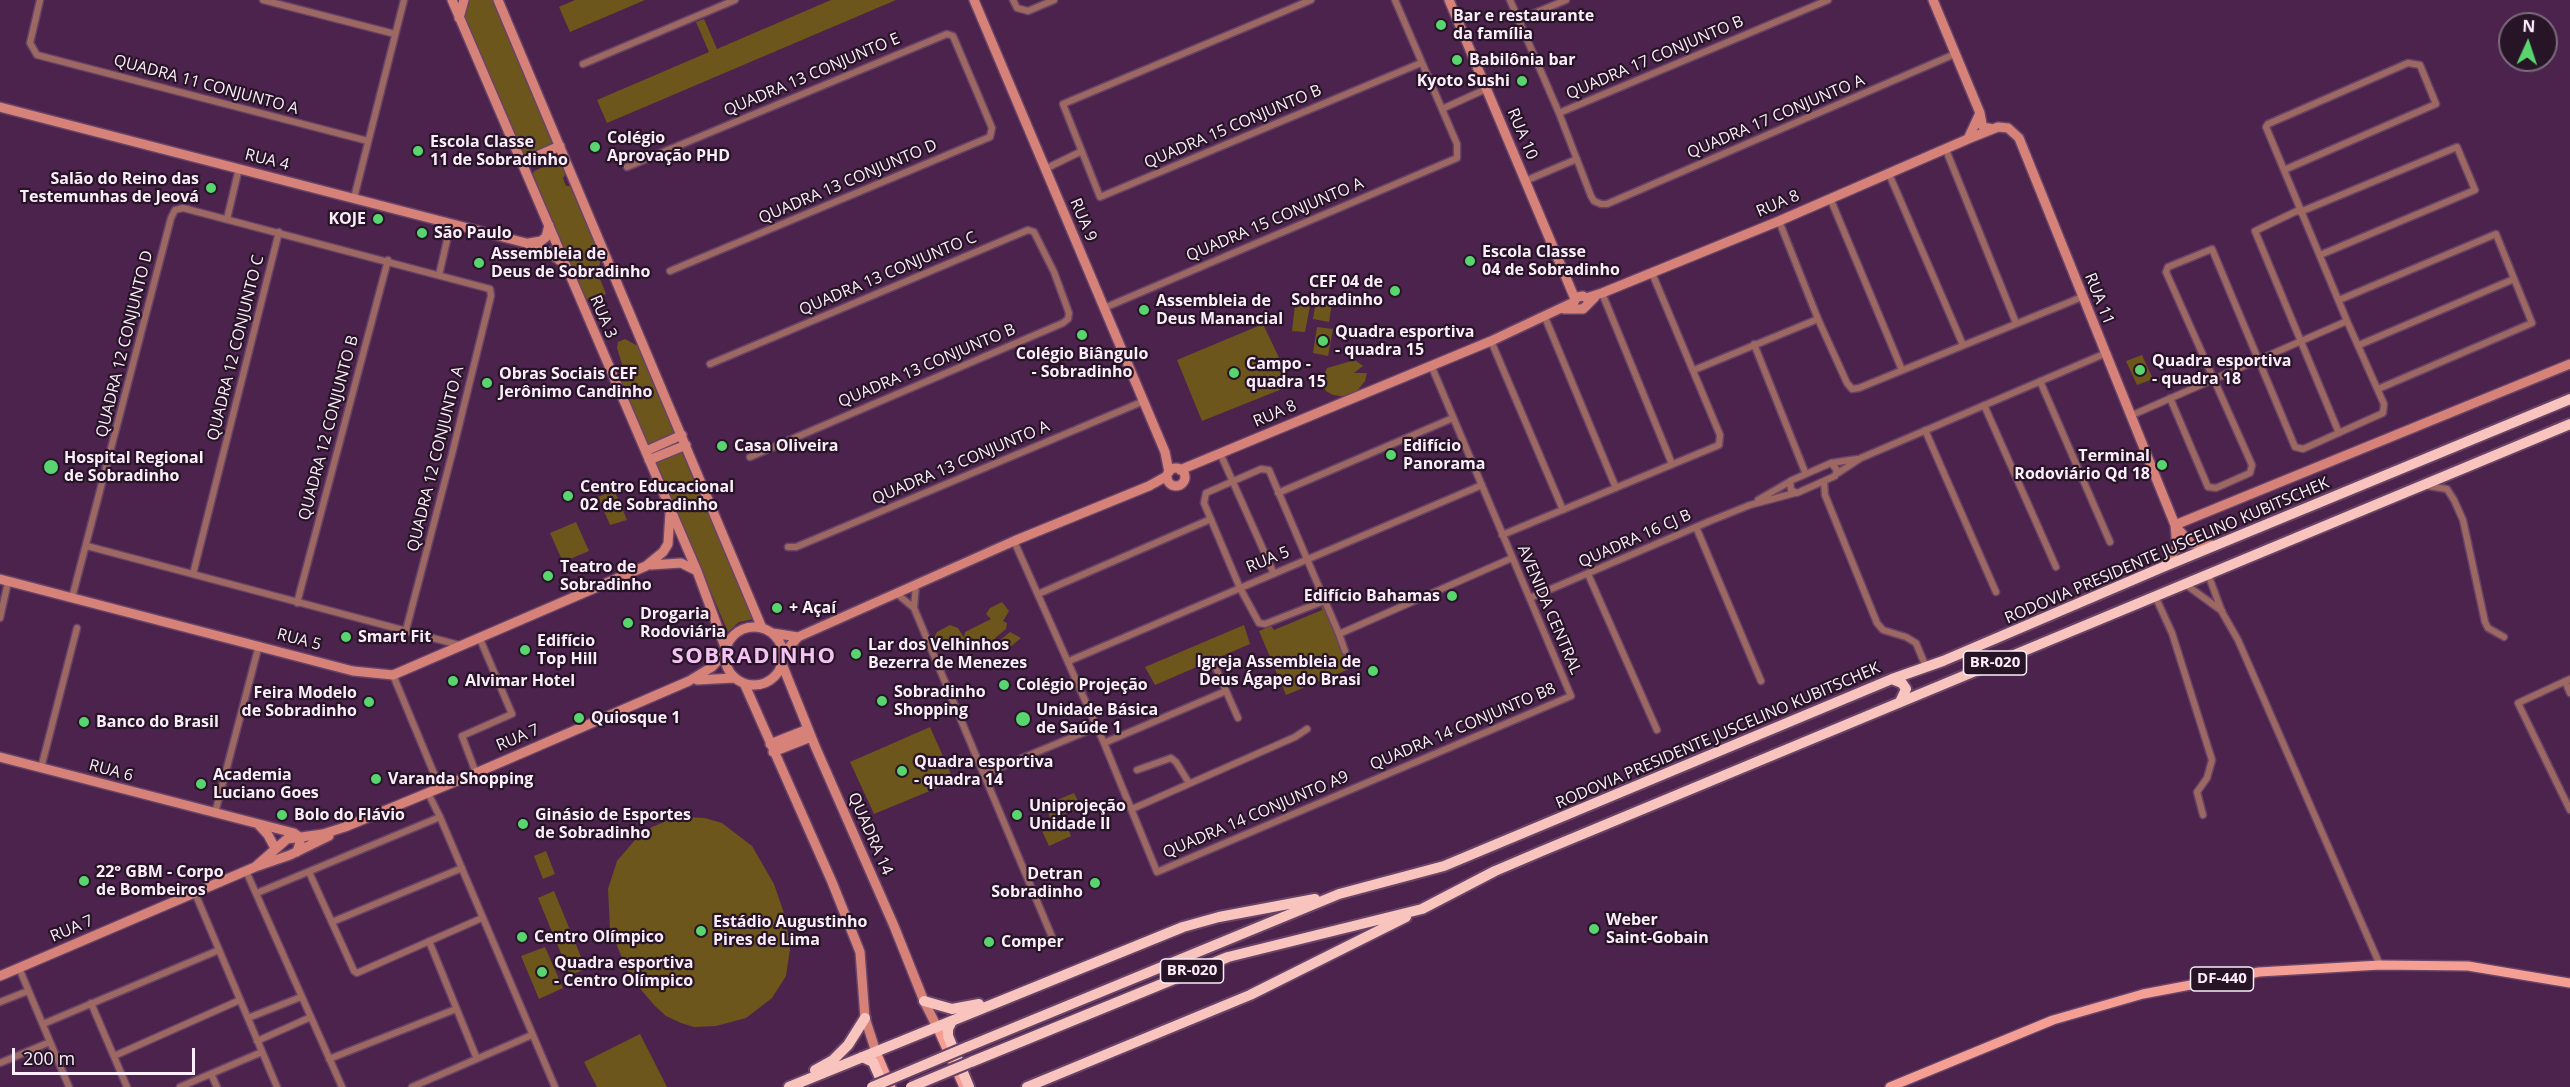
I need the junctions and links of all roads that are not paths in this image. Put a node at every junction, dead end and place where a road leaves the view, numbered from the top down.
1 (40, 0) edge
2 (263, 0) edge
3 (404, 0) edge
4 (452, 0) edge
5 (464, 0) edge
6 (498, 0) edge
7 (735, 0) edge
8 (974, 0) edge
9 (1013, 0) edge
10 (1054, 0) edge
11 (1311, 0) edge
12 (1395, 0) edge
13 (1449, 0) edge
14 (1510, 0) edge
15 (1566, 0) edge
16 (1828, 0) edge
17 (1933, 0) edge
18 (459, 18) junction
19 (1518, 20) junction
20 (395, 34) junction
21 (1955, 54) junction
22 (1421, 63) junction
23 (583, 64) dead end
24 (1486, 89) junction
25 (976, 90) joint
26 (0, 106) edge
27 (1442, 109) junction
28 (1559, 113) junction
29 (1980, 113) junction
30 (1993, 129) junction
31 (1968, 139) junction
32 (368, 141) junction
33 (560, 146) junction
34 (1946, 150) junction
35 (1082, 151) junction
36 (1576, 159) junction
37 (521, 163) junction
38 (627, 167) dead end
39 (239, 168) junction
40 (1045, 169) junction
41 (2284, 170) junction
42 (1889, 174) junction
43 (1526, 181) junction
44 (354, 198) junction
45 (1830, 198) junction
46 (2300, 211) junction
47 (227, 219) junction
48 (1779, 221) junction
49 (451, 223) junction
50 (549, 225) junction
51 (279, 232) junction
52 (526, 243) junction
53 (2320, 255) junction
54 (388, 261) junction
55 (565, 265) junction
56 (670, 271) dead end
57 (1054, 272) joint
58 (1652, 273) junction
59 (439, 275) junction
60 (2514, 279) junction
61 (1600, 294) junction
62 (2082, 297) junction
63 (2339, 300) junction
64 (1581, 301) junction
65 (1104, 308) junction
66 (1544, 315) junction
67 (1818, 319) junction
68 (2347, 321) junction
69 (2016, 323) junction
70 (2300, 340) junction
71 (1491, 341) junction
72 (1754, 344) junction
73 (1963, 345) junction
74 (2359, 345) junction
75 (2104, 354) junction
76 (2258, 359) junction
77 (710, 364) dead end
78 (2570, 364) edge
79 (1431, 365) junction
80 (1694, 370) junction
81 (1902, 370) junction
82 (2214, 379) junction
83 (2040, 381) junction
84 (2378, 389) junction
85 (2170, 398) junction
86 (2570, 399) edge
87 (1143, 401) junction
88 (1984, 405) junction
89 (2130, 416) junction
90 (1453, 418) junction
91 (2570, 424) edge
92 (1925, 430) junction
93 (2339, 433) junction
94 (682, 435) junction
95 (686, 445) junction
96 (1220, 453) junction
97 (647, 456) junction
98 (750, 457) dead end
99 (1861, 458) junction
100 (1831, 463) junction
101 (1672, 464) junction
102 (1804, 469) junction
103 (1838, 473) junction
104 (1175, 474) junction
105 (1233, 481) junction
106 (1824, 481) junction
107 (1789, 482) junction
108 (1482, 485) junction
109 (1813, 486) junction
110 (2421, 486) junction
111 (1616, 488) junction
112 (1278, 493) junction
113 (1795, 493) junction
114 (1825, 495) junction
115 (1750, 505) junction
116 (1563, 510) junction
117 (670, 512) junction
118 (1211, 519) junction
119 (2175, 525) junction
120 (1696, 527) junction
121 (1502, 535) junction
122 (1014, 541) junction
123 (2110, 542) dead end
124 (2217, 545) junction
125 (87, 546) junction
126 (788, 546) dead end
127 (1512, 558) junction
128 (1307, 561) junction
129 (646, 566) junction
130 (2056, 567) dead end
131 (2163, 567) junction
132 (697, 571) junction
133 (193, 574) junction
134 (1274, 574) junction
135 (1588, 574) junction
136 (2208, 574) junction
137 (4, 580) edge
138 (916, 584) junction
139 (2185, 584) junction
140 (1240, 588) junction
141 (1996, 591) dead end
142 (896, 593) junction
143 (1038, 594) junction
144 (2155, 596) junction
145 (72, 598) junction
146 (1530, 598) junction
147 (1324, 601) junction
148 (297, 603) junction
149 (913, 605) junction
150 (2222, 612) junction
151 (0, 618) edge
152 (77, 628) dead end
153 (762, 628) junction
154 (406, 630) junction
155 (772, 633) junction
156 (1339, 634) junction
157 (798, 637) junction
158 (2504, 637) dead end
159 (480, 639) junction
160 (259, 645) junction
161 (463, 646) junction
162 (725, 650) junction
163 (1345, 651) dead end
164 (782, 659) junction
165 (1068, 661) junction
166 (1943, 661) junction
167 (1215, 666) dead end
168 (1926, 667) junction
169 (393, 675) junction
170 (734, 678) junction
171 (1892, 679) junction
172 (2567, 680) edge
173 (688, 681) junction
174 (1761, 681) dead end
175 (744, 683) junction
176 (1939, 686) junction
177 (1226, 691) junction
178 (2570, 693) edge
179 (1571, 696) joint
180 (1900, 702) junction
181 (1238, 718) dead end
182 (1097, 727) junction
183 (1307, 729) dead end
184 (1657, 730) dead end
185 (809, 733) junction
186 (1104, 743) junction
187 (772, 748) junction
188 (0, 757) edge
189 (41, 768) junction
190 (1137, 770) dead end
191 (476, 773) junction
192 (984, 774) junction
193 (1189, 783) junction
194 (1364, 784) joint
195 (440, 788) junction
196 (428, 793) junction
197 (1132, 809) junction
198 (2570, 810) edge
199 (215, 813) junction
200 (2203, 815) dead end
201 (440, 817) junction
202 (258, 824) junction
203 (345, 827) junction
204 (298, 836) junction
205 (274, 848) junction
206 (293, 854) junction
207 (462, 868) junction
208 (250, 869) junction
209 (309, 872) junction
210 (195, 893) junction
211 (257, 893) junction
212 (1339, 894) junction
213 (1422, 909) junction
214 (482, 918) junction
215 (332, 922) junction
216 (429, 941) junction
217 (1055, 944) dead end
218 (219, 950) junction
219 (2380, 965) junction
220 (19, 968) junction
221 (0, 976) edge
222 (1045, 981) junction
223 (2570, 984) edge
224 (28, 991) junction
225 (301, 997) junction
226 (240, 1000) junction
227 (924, 1001) junction
228 (0, 1002) edge
229 (91, 1003) junction
230 (456, 1009) junction
231 (311, 1017) junction
232 (248, 1018) junction
233 (865, 1018) junction
234 (952, 1021) junction
235 (42, 1024) junction
236 (937, 1027) junction
237 (532, 1035) junction
238 (258, 1041) junction
239 (50, 1042) junction
240 (262, 1052) junction
241 (876, 1052) junction
242 (114, 1056) junction
243 (862, 1057) junction
244 (329, 1059) junction
245 (477, 1059) junction
246 (0, 1063) edge
247 (211, 1074) junction
248 (69, 1087) edge
249 (127, 1087) edge
250 (180, 1087) edge
251 (216, 1087) edge
252 (277, 1087) edge
253 (342, 1087) edge
254 (412, 1087) edge
255 (555, 1087) edge
256 (784, 1087) edge
257 (789, 1087) edge
258 (872, 1087) edge
259 (884, 1087) edge
260 (891, 1087) edge
261 (911, 1087) edge
262 (963, 1087) edge
263 (969, 1087) edge
264 (1027, 1087) edge
265 (1890, 1087) edge

1 - 32 street, QUADRA 11 CONJUNTO A
2 - 20 street
3 - 20 street
4 - 18 main road, RUA 3
5 - 18 main road
6 - 33 main road, RUA 3
7 - 23 street
8 - 40 main road, RUA 9
9 - 10 street
11 - 35 street
12 - 22 street
13 - 24 main road, RUA 10
14 - 19 street
15 - 19 street
16 - 28 street, QUADRA 17 CONJUNTO B
17 - 21 main road
18 - 37 main road, RUA 3
19 - 28 street
20 - 32 street
21 - 29 main road
21 - 36 street, QUADRA 17 CONJUNTO A
22 - 27 street
22 - 35 street, QUADRA 15 CONJUNTO B
24 - 27 street
24 - 43 main road, RUA 10
25 - 38 street, QUADRA 13 CONJUNTO E
25 - 56 street, QUADRA 13 CONJUNTO D
26 - 39 main road, RUA 4
27 - 65 street, QUADRA 15 CONJUNTO A
28 - 36 street
29 - 30 main road
29 - 31 main road
30 - 31 main road
30 - 62 main road, RUA 11
31 - 34 main road, RUA 8
32 - 44 street
33 - 37 main road
33 - 94 main road, RUA 3
34 - 42 main road, RUA 8
34 - 69 street
35 - 40 street
36 - 43 street
37 - 50 main road, RUA 3
39 - 44 main road, RUA 4
39 - 47 street
40 - 65 main road, RUA 9
41 - 41 street
41 - 46 street
42 - 45 main road, RUA 8
42 - 73 street
43 - 64 main road, RUA 10
44 - 49 main road, RUA 4
45 - 48 main road, RUA 8
45 - 81 street
46 - 53 street
46 - 53 street
46 - 70 street
47 - 51 street
47 - 125 street, QUADRA 12 CONJUNTO D
48 - 58 main road, RUA 8
48 - 67 street
49 - 52 main road, RUA 4
49 - 59 street
50 - 52 main road
50 - 55 main road, RUA 3
51 - 54 street
51 - 133 street, QUADRA 12 CONJUNTO C
52 - 55 main road, RUA 4
53 - 63 street
54 - 59 street
54 - 148 street, QUADRA 12 CONJUNTO B
55 - 97 main road, RUA 3
57 - 77 street, QUADRA 13 CONJUNTO C
57 - 98 street, QUADRA 13 CONJUNTO B
58 - 61 main road, RUA 8
58 - 80 street
59 - 154 street, QUADRA 12 CONJUNTO A
60 - 63 street
60 - 74 street
60 - 84 street
61 - 64 main road, RUA 8
61 - 101 street
62 - 69 street
62 - 75 main road, RUA 11
63 - 68 street
64 - 66 main road, RUA 8
65 - 87 main road, RUA 9
66 - 71 main road, RUA 8
66 - 111 street
67 - 72 street
67 - 81 street
68 - 70 street
68 - 74 street
69 - 73 street
70 - 76 street
70 - 93 street
71 - 79 main road, RUA 8
71 - 116 street
72 - 80 street
72 - 102 street
73 - 81 street
74 - 84 street
75 - 83 street
75 - 89 main road, RUA 11
76 - 82 street
76 - 82 street
76 - 93 street
78 - 119 main road
79 - 90 street, AVENIDA CENTRAL
79 - 96 main road, RUA 8
80 - 101 street
82 - 85 street
82 - 85 street
83 - 88 street
83 - 123 street
84 - 93 street
85 - 89 street
86 - 124 highway, RODOVIA PRESIDENTE JUSCELINO KUBITSCHEK / BR-020
87 - 104 main road, RUA 9
87 - 126 street, QUADRA 13 CONJUNTO A
88 - 92 street
88 - 130 street
89 - 119 main road, RUA 11
90 - 108 street, AVENIDA CENTRAL
90 - 112 street
91 - 110 highway, BR-020
92 - 99 street
92 - 141 street
94 - 95 main road, RUA 3
94 - 97 main road
95 - 97 main road
95 - 153 main road, RUA 3
96 - 104 main road, RUA 8
96 - 105 street
97 - 117 main road, RUA 3
99 - 100 street, QUADRA 16 CJ B
99 - 103 street, QUADRA 16 CJ B
100 - 102 street, QUADRA 16 CJ B
100 - 103 street
101 - 111 street
102 - 107 street, QUADRA 16 CJ B
103 - 106 street, QUADRA 16 CJ B
104 - 122 main road
105 - 112 street
105 - 118 street
105 - 134 street
106 - 109 street, QUADRA 16 CJ B
106 - 114 street
107 - 113 street
107 - 115 street, QUADRA 16 CJ B
108 - 121 street, AVENIDA CENTRAL
108 - 128 street, RUA 5
109 - 113 street, QUADRA 16 CJ B
109 - 114 street
110 - 136 highway, BR-020
110 - 158 street
111 - 116 street
112 - 128 street
113 - 115 street, QUADRA 16 CJ B
114 - 168 street
115 - 120 street, QUADRA 16 CJ B
116 - 121 street
117 - 129 main road
117 - 132 main road, RUA 3
118 - 140 street
118 - 143 street
119 - 124 main road, RUA 11
119 - 131 main road, RUA 11
120 - 135 street, QUADRA 16 CJ B
120 - 174 street
121 - 127 street, AVENIDA CENTRAL
122 - 138 main road
122 - 143 street
124 - 131 highway, RODOVIA PRESIDENTE JUSCELINO KUBITSCHEK / BR-020
125 - 133 street
125 - 145 street, QUADRA 12 CONJUNTO D
127 - 146 street, AVENIDA CENTRAL
127 - 156 street
128 - 134 street, RUA 5
128 - 147 street
129 - 132 main road
129 - 159 main road, RUA 5
131 - 166 highway, RODOVIA PRESIDENTE JUSCELINO KUBITSCHEK / BR-020
132 - 162 main road, RUA 3
133 - 148 street
134 - 140 street, RUA 5
135 - 146 street, QUADRA 16 CJ B
135 - 184 street
136 - 139 highway, BR-020
136 - 150 street
137 - 145 main road, RUA 5
137 - 151 street
138 - 142 main road
138 - 149 street
139 - 144 highway, BR-020
139 - 150 street
140 - 147 street
140 - 165 street, RUA 5
142 - 149 street
142 - 157 main road
143 - 165 street
144 - 176 highway, BR-020
144 - 200 street
145 - 160 main road, RUA 5
146 - 179 street, AVENIDA CENTRAL
147 - 156 street
148 - 154 street
149 - 192 street
150 - 219 street
152 - 189 street
153 - 155 main road
153 - 162 main road
154 - 161 street
155 - 157 main road
155 - 164 main road
156 - 163 street
157 - 164 main road
159 - 161 main road, RUA 5
159 - 191 street
160 - 169 main road, RUA 5
160 - 199 street
161 - 169 main road, RUA 5
162 - 170 main road
162 - 173 main road, RUA 7
164 - 175 main road
164 - 185 main road, QUADRA 14
165 - 182 street
166 - 168 highway, RODOVIA PRESIDENTE JUSCELINO KUBITSCHEK / BR-020
166 - 176 highway
167 - 177 street
168 - 171 highway, RODOVIA PRESIDENTE JUSCELINO KUBITSCHEK / BR-020
169 - 195 street
170 - 173 main road
170 - 175 main road
171 - 180 highway
171 - 212 highway, RODOVIA PRESIDENTE JUSCELINO KUBITSCHEK / BR-020
172 - 178 street
172 - 198 street
173 - 191 main road, RUA 7
175 - 187 main road
176 - 180 highway, BR-020
177 - 181 street
177 - 186 street
179 - 194 street, QUADRA 14 CONJUNTO B8
180 - 213 highway, BR-020
182 - 186 street
182 - 192 street
183 - 193 street
185 - 187 main road
185 - 227 main road, QUADRA 14
186 - 197 street
187 - 233 main road
188 - 189 main road, RUA 6
189 - 199 main road, RUA 6
190 - 193 street
191 - 195 main road, RUA 7
192 - 217 street
193 - 197 street
194 - 197 street, QUADRA 14 CONJUNTO A9
195 - 196 main road, RUA 7
196 - 201 street
196 - 203 main road, RUA 7
199 - 202 main road, RUA 6
201 - 207 street
201 - 209 street
202 - 204 main road, RUA 6
202 - 205 main road
203 - 204 main road, RUA 7
203 - 206 main road, RUA 7
204 - 205 main road, RUA 7
204 - 206 main road
205 - 206 main road
205 - 208 main road, RUA 7
206 - 208 main road, RUA 7
207 - 214 street
207 - 215 street
208 - 210 main road, RUA 7
208 - 211 street
209 - 211 street
209 - 215 street
210 - 218 street
210 - 220 main road, RUA 7
211 - 225 street
212 - 222 highway, BR-020
212 - 258 highway, RODOVIA PRESIDENTE JUSCELINO KUBITSCHEK / BR-020, bridge
213 - 261 highway, BR-020, bridge
213 - 264 highway, BR-020
214 - 216 street
214 - 237 street
215 - 216 street
216 - 230 street
218 - 226 street
218 - 229 street
219 - 223 main road, DF-440
219 - 265 main road, DF-440
220 - 221 main road, RUA 7
220 - 224 street
222 - 227 highway
222 - 234 highway, BR-020
224 - 228 street
224 - 235 street
225 - 231 street
225 - 232 street
226 - 232 street
226 - 242 street
227 - 236 main road, QUADRA 14
229 - 235 street
229 - 242 street
230 - 244 street
230 - 245 street
231 - 238 street
231 - 244 street
232 - 238 street
233 - 241 main road
233 - 256 highway
234 - 236 highway, BR-020
234 - 263 highway
235 - 239 street
236 - 241 highway, BR-020
236 - 262 main road
237 - 245 street
237 - 255 street
238 - 240 street
239 - 246 street
239 - 248 street
240 - 247 street
240 - 252 street
241 - 243 highway, BR-020
241 - 260 main road
242 - 249 street
243 - 257 highway, BR-020
243 - 259 highway
244 - 253 street
245 - 254 street
247 - 250 street
247 - 251 street

